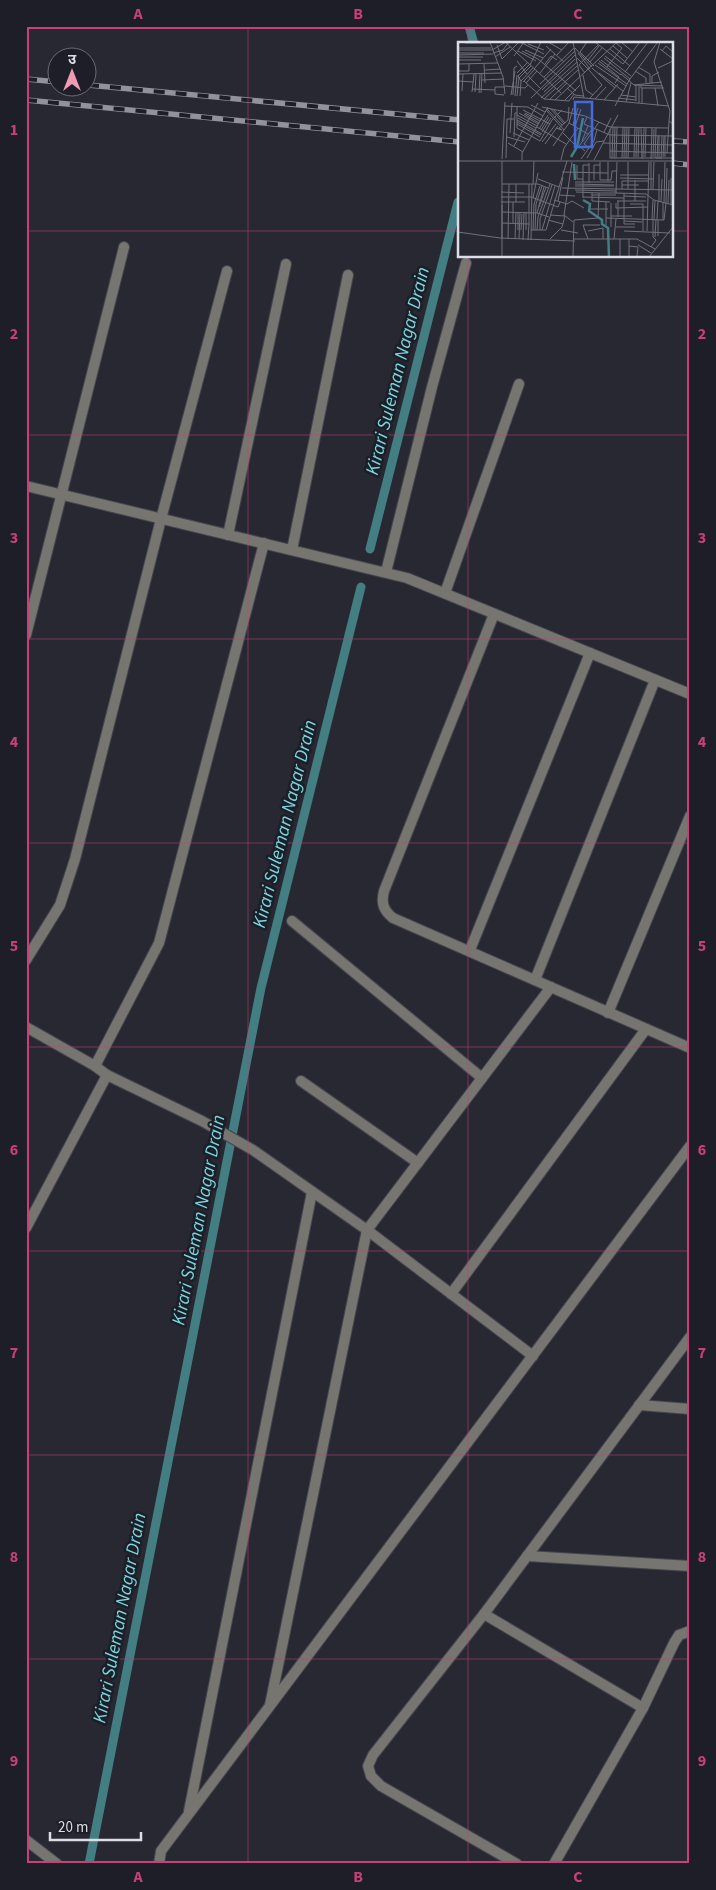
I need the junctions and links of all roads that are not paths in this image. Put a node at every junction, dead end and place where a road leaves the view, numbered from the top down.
1 (124, 247) dead end
2 (466, 263) dead end
3 (286, 264) dead end
4 (227, 271) dead end
5 (348, 275) dead end
6 (519, 384) dead end
7 (26, 486) edge
8 (61, 495) junction
9 (160, 519) junction
10 (228, 535) junction
11 (264, 544) junction
12 (292, 550) junction
13 (386, 572) junction
14 (445, 593) junction
15 (494, 614) junction
16 (26, 634) edge
17 (590, 653) junction
18 (655, 680) junction
19 (690, 694) edge
20 (690, 816) edge
21 (292, 921) dead end
22 (470, 950) junction
23 (26, 960) edge
24 (535, 980) junction
25 (550, 987) junction
26 (608, 1012) junction
27 (26, 1027) edge
28 (646, 1029) junction
29 (690, 1048) edge
30 (95, 1066) junction
31 (107, 1075) junction
32 (482, 1078) junction
33 (301, 1081) dead end
34 (690, 1146) edge
35 (418, 1163) junction
36 (312, 1192) junction
37 (26, 1228) edge
38 (367, 1230) junction
39 (451, 1294) junction
40 (690, 1338) edge
41 (533, 1356) junction
42 (640, 1405) junction
43 (690, 1409) edge
44 (527, 1556) junction
45 (690, 1566) edge
46 (484, 1614) junction
47 (690, 1631) edge
48 (269, 1708) junction
49 (643, 1708) junction
50 (188, 1815) junction
51 (26, 1840) edge
52 (56, 1864) edge
53 (159, 1864) edge
54 (517, 1864) edge
55 (554, 1864) edge

1 - 8 street
2 - 13 street
3 - 10 street
4 - 9 street
5 - 12 street
6 - 14 street
7 - 8 street
8 - 9 street
8 - 16 street
9 - 10 street
9 - 23 street
10 - 11 street
11 - 12 street
11 - 30 street
12 - 13 street
13 - 14 street
14 - 15 street
15 - 17 street
15 - 22 street
17 - 18 street
17 - 22 street
18 - 19 street
18 - 24 street
20 - 26 street
21 - 32 street
22 - 24 street
24 - 25 street
25 - 26 street
25 - 32 street
26 - 28 street
27 - 30 street
28 - 29 street
28 - 39 street
30 - 31 street
31 - 36 street
31 - 37 street
32 - 35 street
33 - 35 street
34 - 41 street
35 - 38 street
36 - 38 street
36 - 50 street
38 - 39 street
38 - 48 street
39 - 41 street
40 - 42 street
41 - 48 street
42 - 43 street
42 - 44 street
44 - 45 street
44 - 46 street
46 - 49 street
46 - 54 street
47 - 49 street
48 - 50 street
49 - 55 street
50 - 53 street
51 - 52 street

